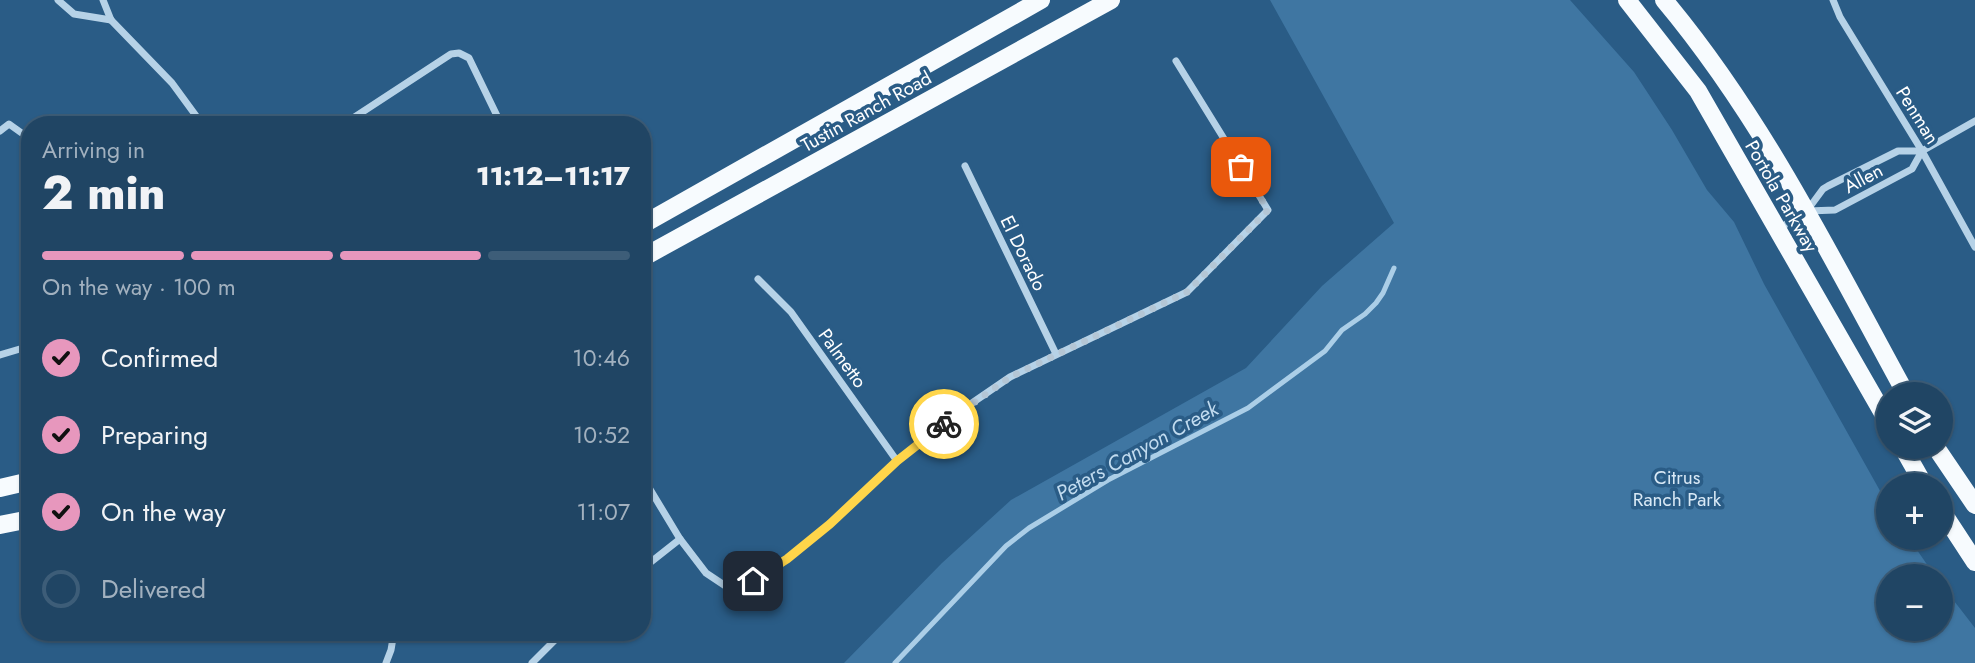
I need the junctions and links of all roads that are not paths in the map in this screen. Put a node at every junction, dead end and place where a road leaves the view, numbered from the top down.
1 (58, 0) edge
2 (103, 0) edge
3 (1041, 0) edge
4 (1111, 0) edge
5 (1627, 0) edge
6 (1664, 0) edge
7 (1833, 0) edge
8 (111, 20) junction
9 (1175, 61) dead end
10 (196, 116) edge
11 (356, 116) edge
12 (497, 116) edge
13 (1975, 121) edge
14 (0, 131) edge
15 (21, 133) edge
16 (1922, 151) junction
17 (964, 166) dead end
18 (1806, 212) junction
19 (651, 220) edge
20 (1777, 229) junction
21 (1975, 247) edge
22 (651, 253) edge
23 (758, 279) dead end
24 (21, 349) edge
25 (1056, 354) junction
26 (0, 355) edge
27 (1899, 382) edge
28 (1876, 401) edge
29 (1944, 459) edge
30 (897, 461) junction
31 (21, 483) edge
32 (0, 488) edge
33 (651, 491) edge
34 (1975, 505) edge
35 (21, 521) edge
36 (0, 525) edge
37 (1953, 528) edge
38 (680, 539) junction
39 (651, 562) edge
40 (1975, 562) edge
41 (392, 641) edge
42 (552, 641) edge
43 (386, 663) edge
44 (532, 663) edge

1 - 8 street
2 - 8 street
3 - 19 main road, Tustin Ranch Road
4 - 22 main road, Tustin Ranch Road
5 - 20 main road, Portola Parkway
6 - 18 main road, Portola Parkway
7 - 16 street, Penman
8 - 10 street
9 - 25 street
11 - 12 street
13 - 16 street, Allen
14 - 15 street
16 - 18 street, Allen
16 - 18 street, Allen
16 - 21 street, Penman
17 - 25 street, El Dorado
18 - 20 street, Allen
18 - 27 main road, Portola Parkway
20 - 28 main road, Portola Parkway
23 - 30 street, Palmetto
24 - 26 street
25 - 30 street
29 - 34 main road
30 - 38 street
31 - 32 main road
33 - 38 street
35 - 36 main road
37 - 40 main road
38 - 39 street
41 - 43 street
42 - 44 street

